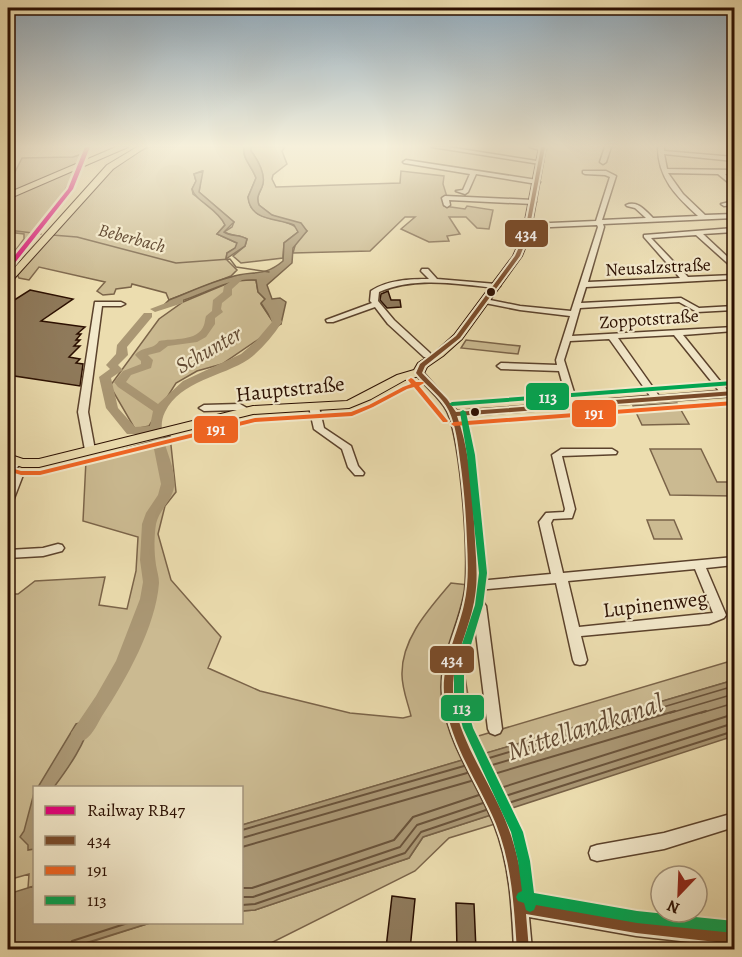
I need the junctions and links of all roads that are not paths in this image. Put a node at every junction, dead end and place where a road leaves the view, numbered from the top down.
1 (88, 192) edge
2 (535, 192) edge
3 (609, 192) edge
4 (677, 192) edge
5 (533, 202) junction
6 (735, 203) edge
7 (724, 204) dead end
8 (447, 205) dead end
9 (629, 205) dead end
10 (735, 216) edge
11 (704, 218) junction
12 (652, 221) junction
13 (600, 223) junction
14 (528, 226) junction
15 (735, 230) edge
16 (698, 232) junction
17 (735, 255) edge
18 (723, 256) junction
19 (735, 267) edge
20 (425, 271) dead end
21 (735, 277) edge
22 (8, 280) edge
23 (686, 280) junction
24 (436, 282) junction
25 (583, 285) junction
26 (496, 286) junction
27 (485, 301) junction
28 (121, 304) dead end
29 (377, 304) junction
30 (735, 308) edge
31 (575, 310) junction
32 (330, 320) dead end
33 (735, 329) edge
34 (676, 333) junction
35 (613, 338) junction
36 (566, 339) junction
37 (427, 355) dead end
38 (501, 366) dead end
39 (561, 368) junction
40 (419, 373) junction
41 (730, 394) edge
42 (657, 399) junction
43 (574, 406) junction
44 (314, 407) junction
45 (204, 408) dead end
46 (247, 411) junction
47 (453, 414) junction
48 (90, 450) junction
49 (612, 452) dead end
50 (11, 463) edge
51 (359, 473) dead end
52 (8, 501) edge
53 (58, 548) dead end
54 (8, 554) edge
55 (735, 561) edge
56 (699, 564) junction
57 (559, 579) junction
58 (472, 586) junction
59 (469, 603) junction
60 (574, 632) junction
61 (580, 660) dead end
62 (495, 729) dead end
63 (735, 820) edge
64 (597, 853) dead end
65 (520, 907) junction
66 (735, 938) edge
67 (523, 950) edge

1 - 22 main road
2 - 5 main road, Hauptstraße
3 - 13 street
4 - 11 street
5 - 8 street
5 - 14 main road, Hauptstraße
6 - 7 street
9 - 12 street
10 - 11 street
11 - 12 street
12 - 13 street
13 - 14 street
13 - 25 street
14 - 26 main road, Hauptstraße
15 - 16 street
16 - 18 street
16 - 23 street
17 - 18 street
18 - 19 street
20 - 24 street
21 - 23 street, Neusalzstraße
23 - 25 street, Neusalzstraße
24 - 26 street
24 - 29 street
25 - 31 street
26 - 27 main road, Hauptstraße
27 - 31 street
27 - 40 main road, Hauptstraße
28 - 48 street
29 - 32 street
29 - 37 street
30 - 31 street
31 - 36 street
33 - 34 street, Zoppotstraße
34 - 35 street, Zoppotstraße
34 - 41 street
35 - 36 street, Zoppotstraße
35 - 42 street
36 - 39 street
38 - 39 street
39 - 43 street
40 - 44 main road, Hauptstraße
40 - 47 street
41 - 42 street
42 - 43 street
43 - 47 street
44 - 46 main road, Hauptstraße
44 - 51 street
45 - 46 street
46 - 48 main road, Hauptstraße
47 - 58 street
48 - 50 main road, Hauptstraße
49 - 57 street
50 - 52 street
53 - 54 street
55 - 56 street, Lupinenweg
56 - 57 street, Lupinenweg
56 - 60 street, Lupinenweg
57 - 58 street, Lupinenweg
57 - 60 street
58 - 59 street
59 - 62 street
59 - 65 street
60 - 61 street
63 - 64 street
65 - 66 street
65 - 67 street

